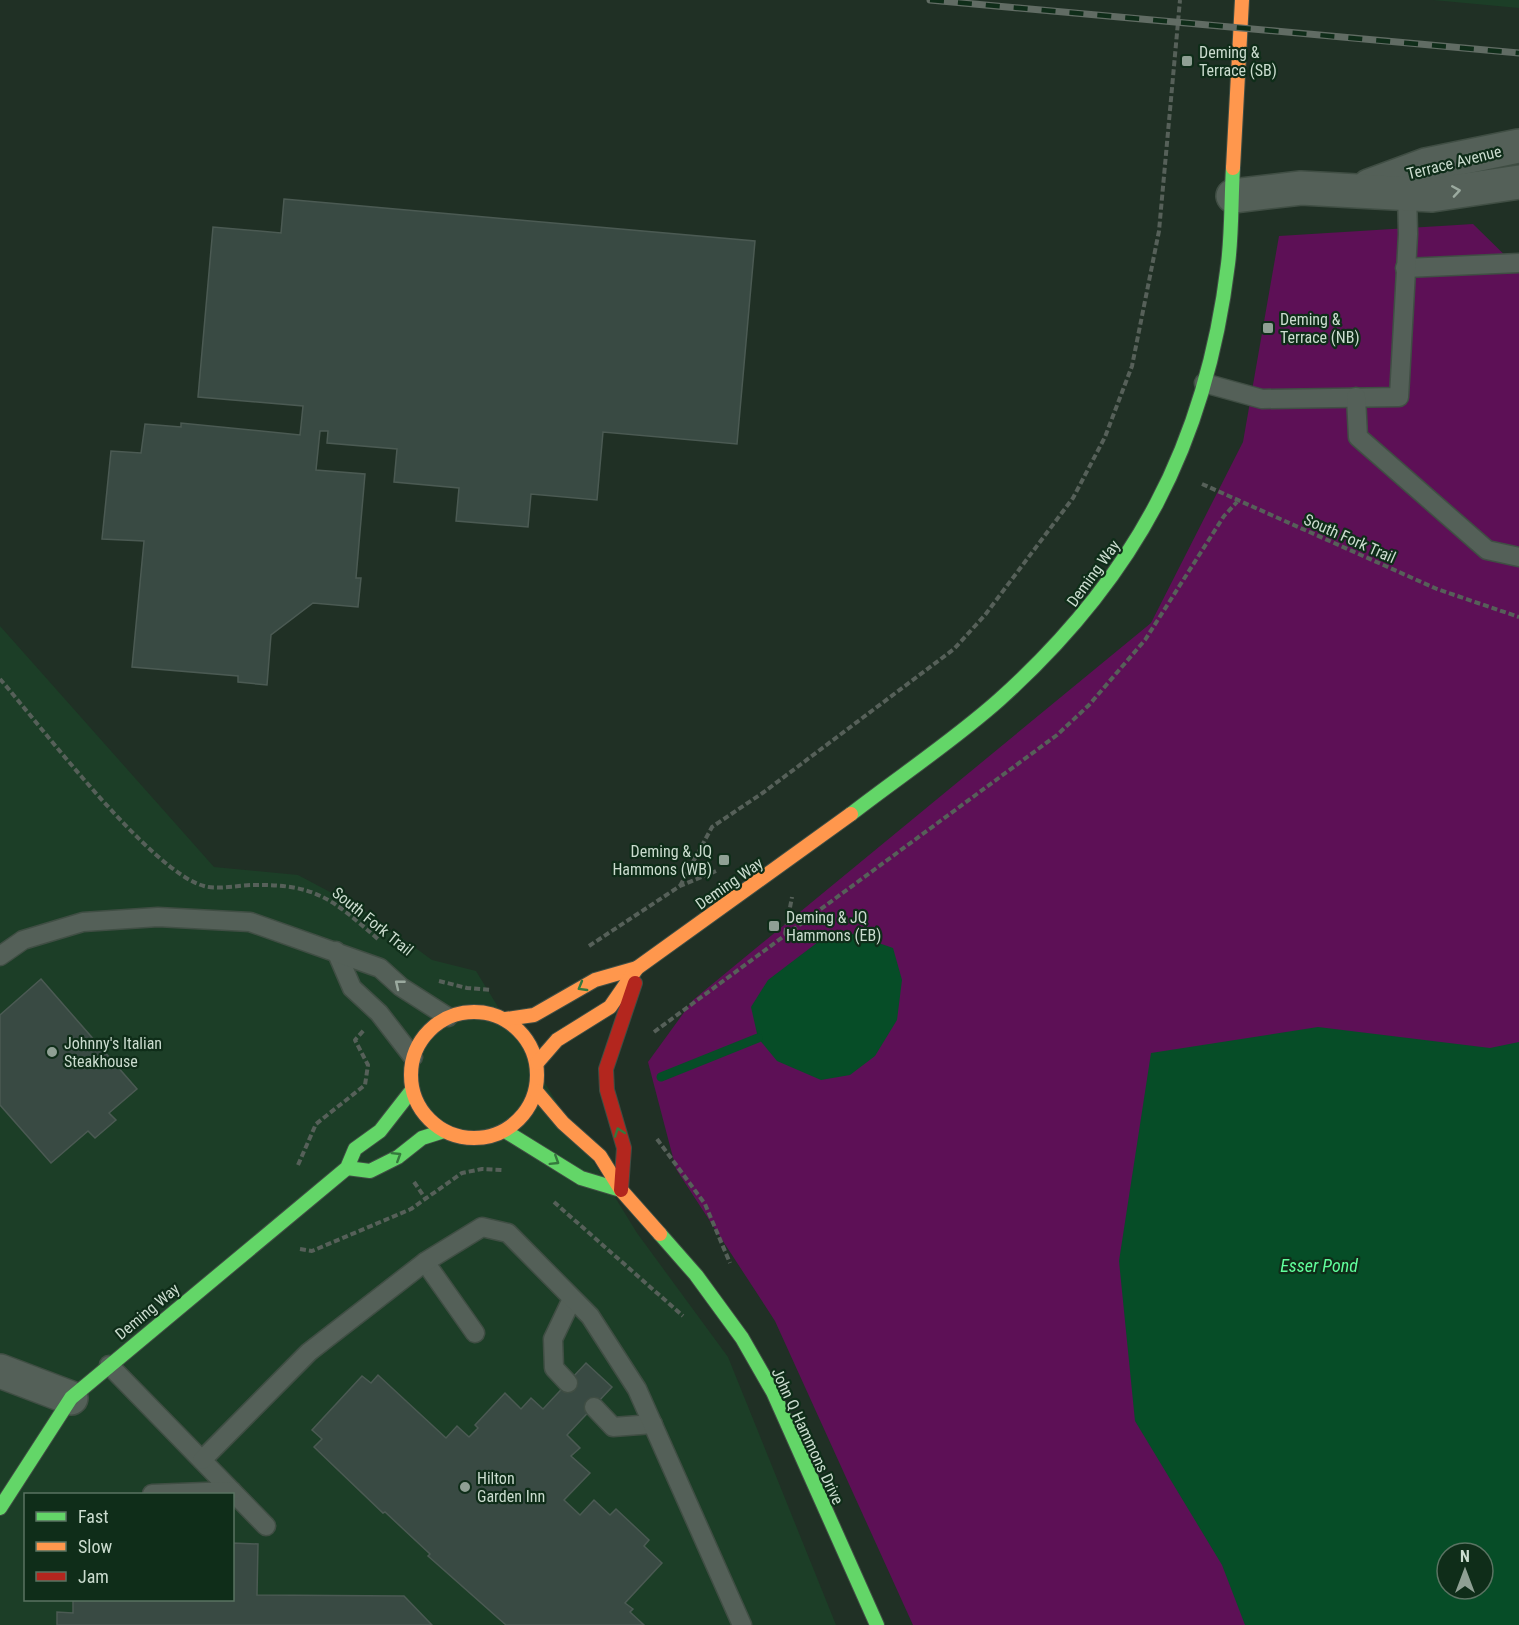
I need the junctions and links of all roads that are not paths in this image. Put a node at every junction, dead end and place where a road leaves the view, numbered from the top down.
1 (1242, 0) edge
2 (1519, 146) edge
3 (1519, 182) edge
4 (1356, 191) junction
5 (1407, 194) junction
6 (1233, 195) junction
7 (1519, 263) edge
8 (1405, 268) junction
9 (1204, 383) junction
10 (1356, 397) junction
11 (1519, 557) edge
12 (336, 951) junction
13 (0, 956) edge
14 (637, 968) junction
15 (448, 1017) junction
16 (507, 1019) junction
17 (413, 1057) junction
18 (537, 1063) junction
19 (412, 1090) junction
20 (536, 1091) junction
21 (444, 1131) junction
22 (505, 1131) junction
23 (347, 1168) junction
24 (621, 1190) junction
25 (425, 1262) junction
26 (572, 1299) junction
27 (475, 1333) dead end
28 (109, 1365) junction
29 (0, 1371) edge
30 (568, 1383) dead end
31 (71, 1398) junction
32 (594, 1407) dead end
33 (653, 1424) junction
34 (202, 1460) junction
35 (232, 1491) joint
36 (179, 1493) edge
37 (234, 1493) edge
38 (0, 1508) edge
39 (266, 1526) dead end
40 (742, 1625) edge
41 (877, 1625) edge

1 - 6 street, Deming Way
2 - 4 street, Terrace Avenue
5 -> 3 street, Terrace Avenue
4 - 5 street, Terrace Avenue
4 - 6 street, Terrace Avenue
5 - 8 lane
6 - 9 street, Deming Way
7 - 8 lane
8 - 10 lane
9 - 10 lane
9 - 14 street, Deming Way
10 - 11 lane
12 - 13 lane
15 -> 12 lane
12 - 17 lane
14 -> 16 street, Deming Way
14 - 18 street, Deming Way
24 -> 14 street
15 - 16 street
15 - 17 street
16 - 18 street
17 - 19 street
18 - 20 street
19 - 21 street
19 - 23 street, Deming Way
20 - 22 street
20 - 24 street, John Q Hammons Drive
21 - 22 street
23 -> 21 street
22 -> 24 street
23 - 28 street, Deming Way
24 - 41 street, John Q Hammons Drive
25 - 26 lane
25 - 27 lane
25 - 34 lane
26 - 30 lane
26 - 33 lane
28 - 31 street, Deming Way
28 - 34 lane
29 - 31 street
31 - 38 street, Deming Way
32 - 33 lane
33 - 40 lane
34 - 35 lane
35 - 36 lane
37 - 39 lane

